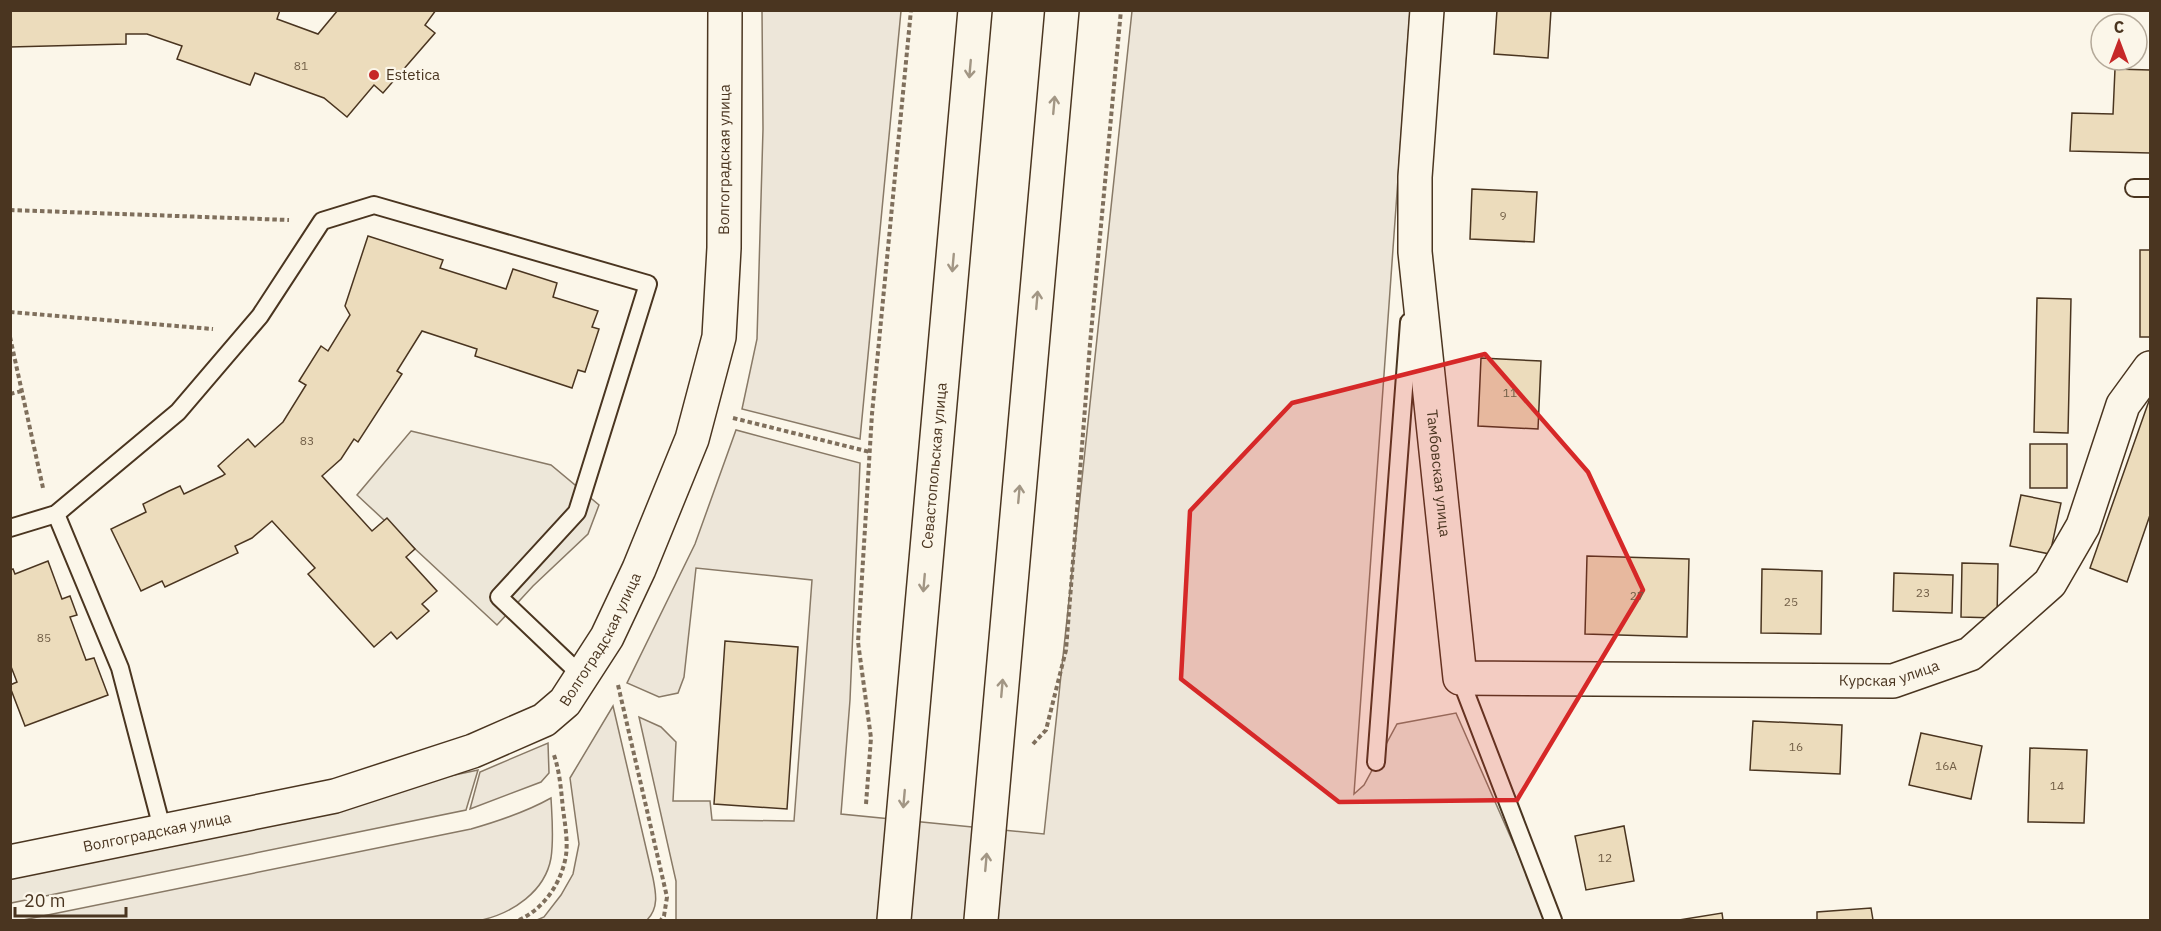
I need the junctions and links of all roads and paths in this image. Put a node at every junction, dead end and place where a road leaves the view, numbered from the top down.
1 (725, 10) edge
2 (911, 10) edge
3 (975, 10) edge
4 (1062, 10) edge
5 (1121, 10) edge
6 (1427, 10) edge
7 (2133, 188) dead end
8 (2151, 188) edge
9 (10, 210) edge
10 (322, 222) junction
11 (1415, 252) junction
12 (10, 312) edge
13 (246, 332) junction
14 (10, 337) edge
15 (2151, 368) edge
16 (22, 391) junction
17 (10, 394) edge
18 (726, 417) dead end
19 (870, 452) junction
20 (52, 515) junction
21 (10, 528) edge
22 (607, 637) junction
23 (582, 676) junction
24 (1460, 678) junction
25 (544, 720) junction
26 (871, 738) dead end
27 (1013, 748) junction
28 (1376, 762) dead end
29 (163, 832) junction
30 (10, 862) edge
31 (519, 921) edge
32 (661, 921) edge
33 (894, 921) edge
34 (981, 921) edge
35 (1553, 921) edge

1 - 22 street, Волгоградская улица
2 - 19 path
3 -> 33 street, Севастопольская улица
27 -> 4 street
5 - 27 path
6 - 11 street, Тамбовская улица
7 - 8 lane
9 - 10 path
10 - 13 lane
10 - 23 lane
11 - 24 street, Тамбовская улица
11 - 28 lane
12 - 13 path
13 - 20 lane
14 - 16 path
15 - 24 street, Курская улица
16 - 17 path
16 - 20 path
18 - 19 path
19 - 26 path
20 - 21 lane
20 - 29 lane
22 - 23 street, Волгоградская улица
22 - 32 path
23 - 25 street, Волгоградская улица
24 - 35 lane, Тамбовская улица
25 - 29 street, Волгоградская улица
25 - 31 path
34 -> 27 street
29 - 30 street, Волгоградская улица

